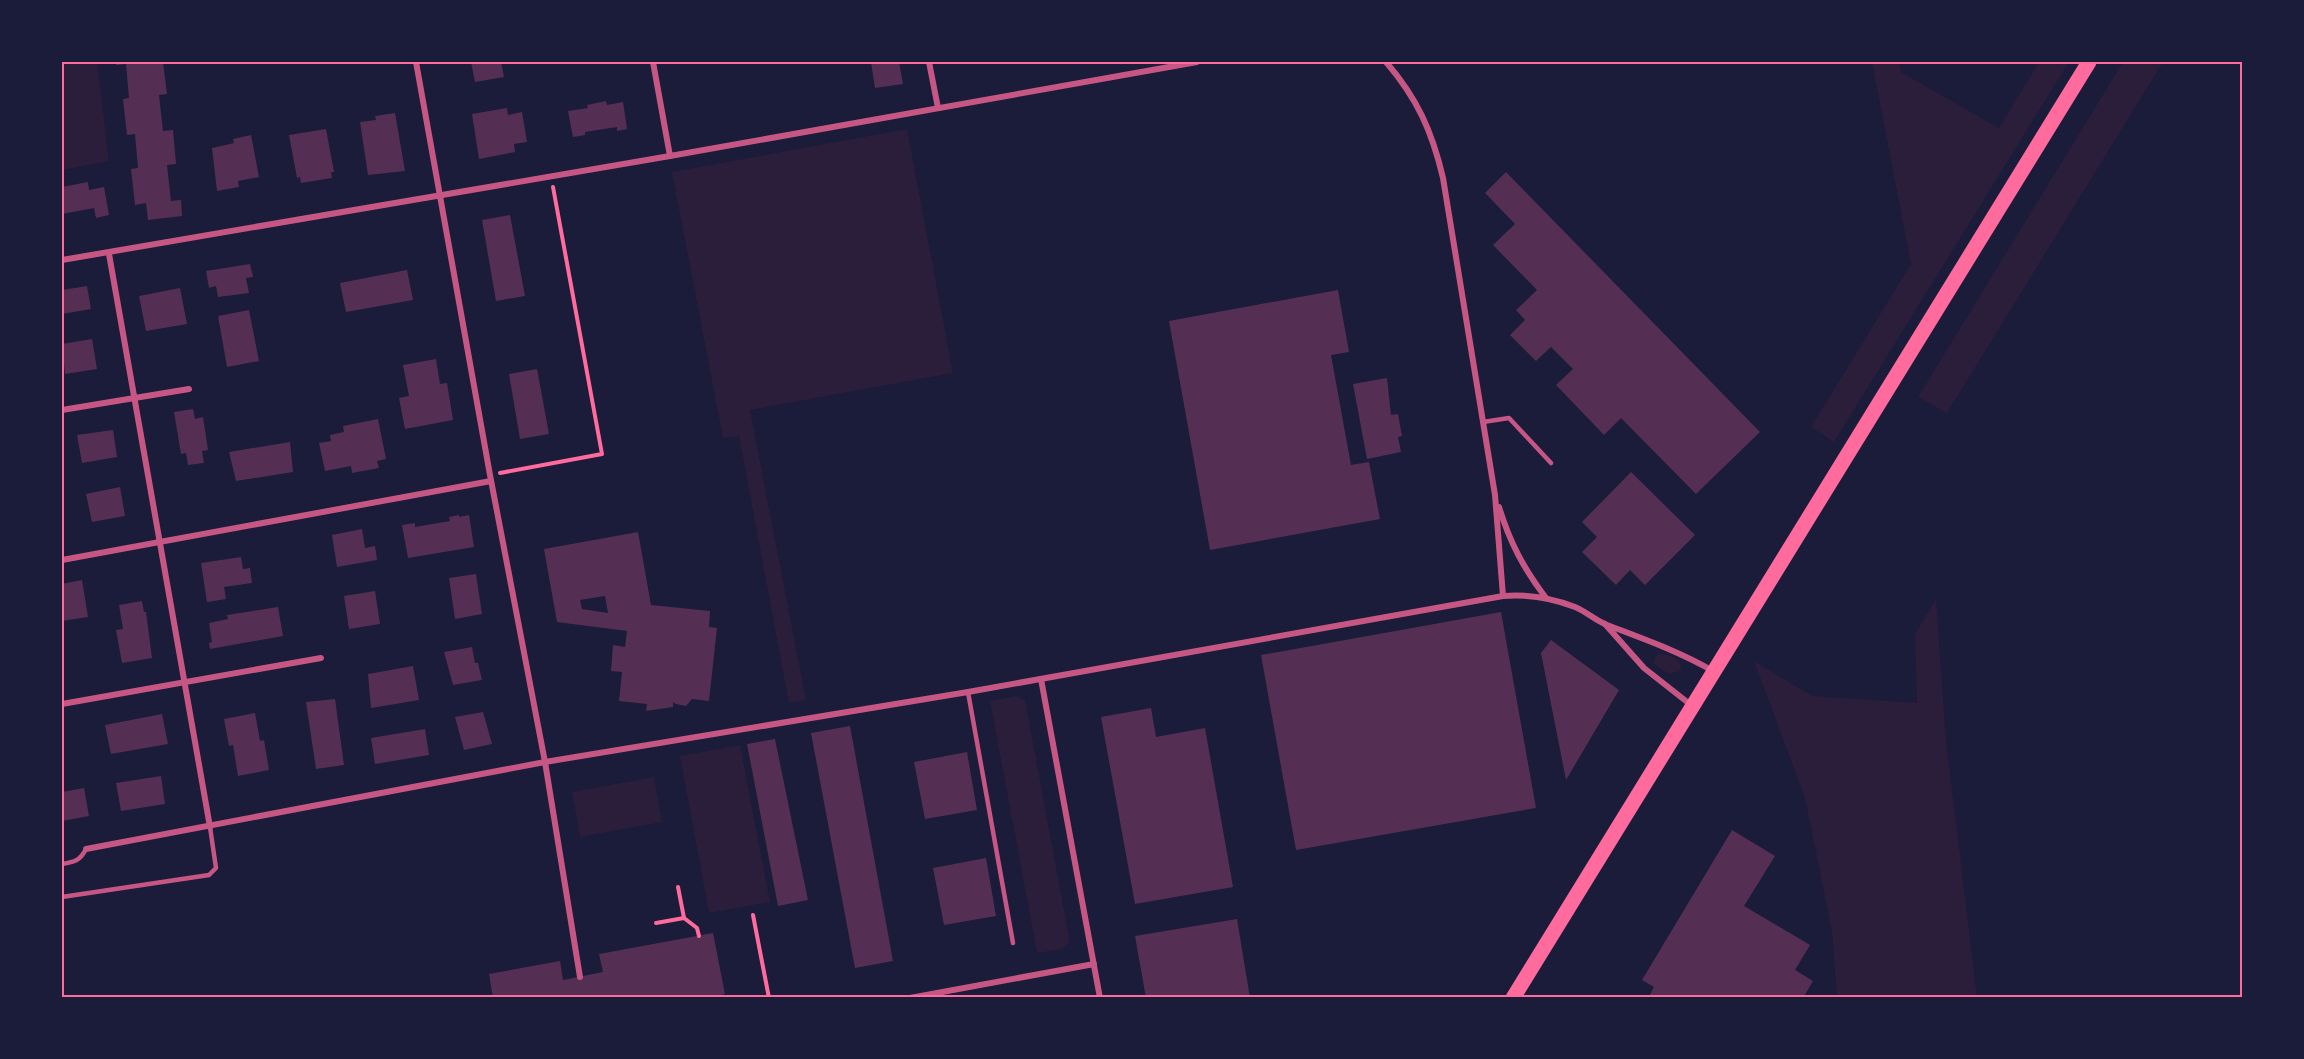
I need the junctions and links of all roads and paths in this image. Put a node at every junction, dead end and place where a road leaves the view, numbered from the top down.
1 (416, 62) edge
2 (653, 62) edge
3 (929, 62) edge
4 (1197, 62) edge
5 (1386, 62) edge
6 (2089, 62) edge
7 (938, 108) junction
8 (670, 156) junction
9 (551, 176) junction
10 (440, 195) junction
11 (110, 254) junction
12 (62, 261) edge
13 (189, 388) dead end
14 (134, 398) junction
15 (62, 410) edge
16 (1483, 422) junction
17 (1551, 463) dead end
18 (490, 478) junction
19 (1495, 495) junction
20 (158, 542) junction
21 (62, 560) edge
22 (1503, 596) junction
23 (1546, 598) junction
24 (1604, 624) junction
25 (321, 658) dead end
26 (1713, 671) junction
27 (1041, 679) junction
28 (184, 684) junction
29 (968, 692) junction
30 (62, 704) edge
31 (1691, 705) junction
32 (545, 762) junction
33 (210, 828) junction
34 (86, 849) joint
35 (62, 864) edge
36 (678, 887) dead end
37 (62, 897) edge
38 (753, 915) dead end
39 (684, 918) junction
40 (656, 923) dead end
41 (699, 936) dead end
42 (1013, 943) dead end
43 (1094, 964) junction
44 (580, 977) dead end
45 (769, 998) edge
46 (910, 998) edge
47 (1100, 998) edge
48 (1513, 998) edge

1 - 10 street
2 - 8 street
3 - 7 street
4 - 7 street
5 - 16 street
6 - 26 main road
7 - 8 street
8 - 9 street
9 - 10 street
9 - 18 path
10 - 11 street
10 - 18 street
11 - 12 street
11 - 14 street
13 - 14 street
14 - 15 street
14 - 20 street
16 - 17 lane
16 - 19 street
18 - 20 street
18 - 32 street
19 - 22 street
19 - 23 street
20 - 21 street
20 - 28 street
22 - 23 street
22 - 27 street
23 - 24 street
24 - 26 street
24 - 31 street
25 - 28 street
26 - 31 main road
27 - 29 street
27 - 43 street
28 - 30 street
28 - 33 street
29 - 32 street
29 - 42 lane
31 - 48 main road
32 - 33 street
32 - 44 street
33 - 34 street
33 - 37 lane
34 - 35 lane
36 - 39 path
38 - 45 path
39 - 40 path
39 - 41 path
43 - 46 street
43 - 47 street

